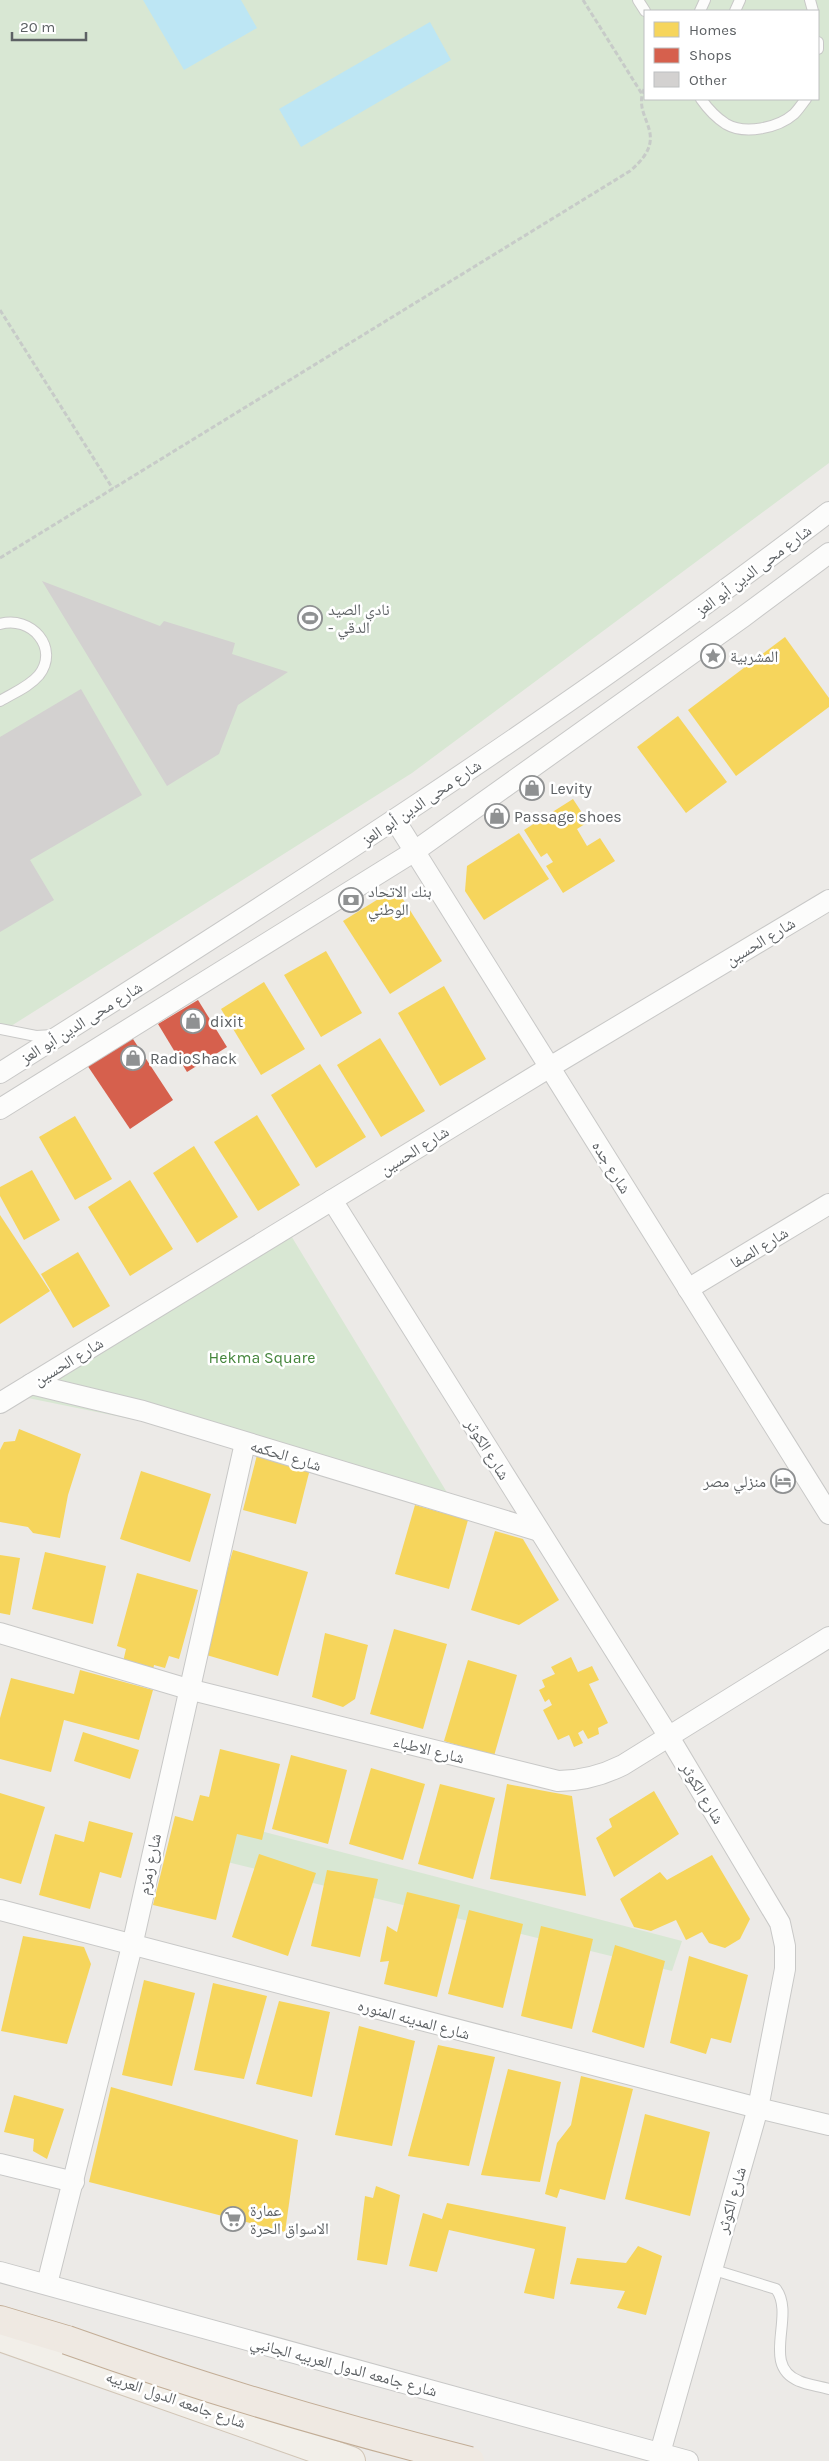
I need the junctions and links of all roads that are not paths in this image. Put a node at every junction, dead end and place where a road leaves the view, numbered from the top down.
1 (702, 100) edge
2 (805, 100) edge
3 (829, 512) edge
4 (829, 552) edge
5 (0, 624) edge
6 (0, 701) edge
7 (395, 820) junction
8 (415, 851) junction
9 (829, 900) edge
10 (0, 1029) edge
11 (59, 1035) junction
12 (550, 1067) junction
13 (0, 1073) edge
14 (0, 1108) edge
15 (332, 1200) junction
16 (829, 1204) edge
17 (688, 1289) junction
18 (31, 1384) junction
19 (0, 1403) edge
20 (245, 1443) junction
21 (827, 1505) edge
22 (540, 1531) junction
23 (0, 1633) edge
24 (829, 1637) edge
25 (188, 1689) junction
26 (669, 1737) junction
27 (0, 1910) edge
28 (132, 1946) junction
29 (758, 2108) junction
30 (829, 2125) edge
31 (0, 2164) edge
32 (74, 2182) junction
33 (711, 2269) junction
34 (0, 2272) edge
35 (47, 2284) junction
36 (0, 2320) edge
37 (0, 2338) edge
38 (829, 2389) edge
39 (660, 2453) junction
40 (351, 2461) edge
41 (470, 2461) edge
42 (688, 2461) edge

1 - 2 lane
3 - 7 street, شارع محى الدين أبو العز
4 - 8 street, شارع محى الدين أبو العز
5 - 6 lane
7 - 8 street, شارع جده
7 - 11 street, شارع محى الدين أبو العز
8 - 12 street, شارع جده
8 - 14 street, شارع محى الدين أبو العز
9 - 12 street, شارع الحسين
10 - 11 lane
11 - 13 street, شارع محى الدين أبو العز
12 - 15 street, شارع الحسين
12 - 17 street, شارع جده
15 - 18 street, شارع الحسين
15 - 22 street, شارع الكوثر
16 - 17 street, شارع الصفا
17 - 21 street, شارع جده
18 - 19 street, شارع الحسين
18 - 20 street, شارع الحكمه
20 - 22 street, شارع الحكمه
20 - 25 street, شارع زمزم
22 - 26 street, شارع الكوثر
23 - 25 street, شارع الاطباء
24 - 26 street, شارع الاطباء
25 - 26 street, شارع الاطباء
25 - 28 street, شارع زمزم
26 - 29 street, شارع الكوثر
27 - 28 street, شارع المدينه المنوره
28 - 29 street, شارع المدينه المنوره
28 - 32 street, شارع زمزم
29 - 30 street, شارع المدينه المنوره
29 - 33 street, شارع الكوثر
31 - 32 street
32 - 35 street, شارع زمزم
33 - 38 lane
33 - 39 street, شارع الكوثر
34 - 35 street, شارع جامعه الدول العربيه الجانبي
35 - 39 street, شارع جامعه الدول العربيه الجانبي
36 - 41 highway, bridge
37 - 40 main road, شارع جامعه الدول العربيه
39 - 42 street, شارع جامعه الدول العربيه الجانبي

